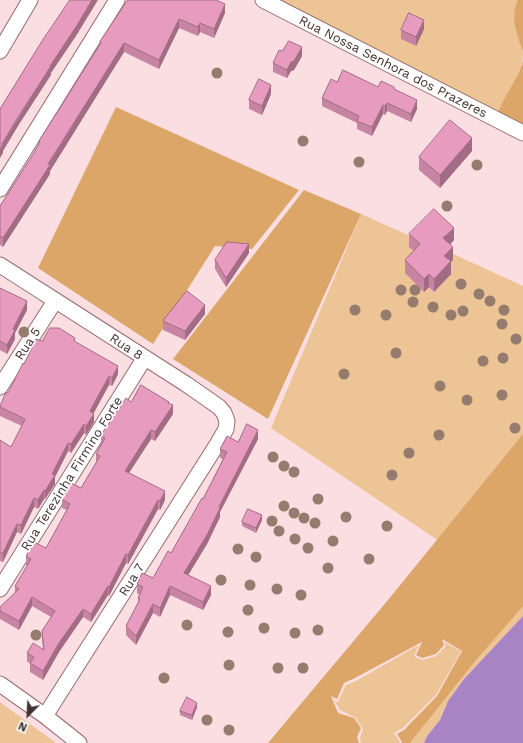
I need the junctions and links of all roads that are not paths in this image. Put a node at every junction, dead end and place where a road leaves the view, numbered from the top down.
1 (30, 0) edge
2 (118, 0) edge
3 (263, 0) edge
4 (0, 51) edge
5 (523, 133) edge
6 (0, 189) edge
7 (0, 265) edge
8 (55, 301) junction
9 (144, 359) junction
10 (0, 387) edge
11 (218, 443) joint
12 (0, 589) edge
13 (0, 684) edge
14 (45, 716) junction
15 (79, 743) edge

1 - 4 street
2 - 6 street
3 - 5 street, Rua Nossa Senhora dos Prazeres
7 - 8 street, Rua 8
8 - 9 street, Rua 8
8 - 10 street, Rua 5
9 - 11 street, Rua 8
9 - 12 street, Rua Terezinha Firmino Forte
11 - 14 street, Rua 7
13 - 14 street
14 - 15 street

